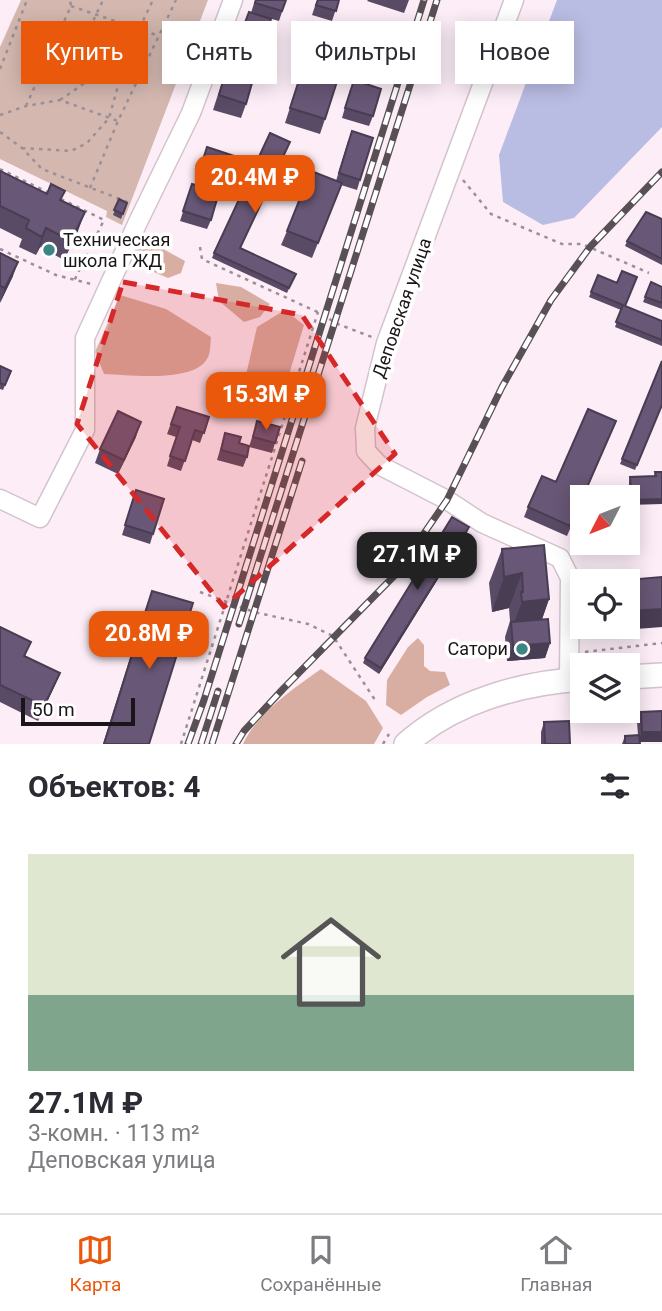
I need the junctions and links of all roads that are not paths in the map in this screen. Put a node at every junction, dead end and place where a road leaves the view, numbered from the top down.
1 (233, 0) edge
2 (514, 0) edge
3 (0, 499) edge
4 (574, 653) edge
5 (662, 675) edge
6 (640, 676) edge
7 (570, 681) edge
8 (405, 744) edge

1 - 3 street
2 - 4 street, Деповская улица
5 - 6 street
7 - 8 street

